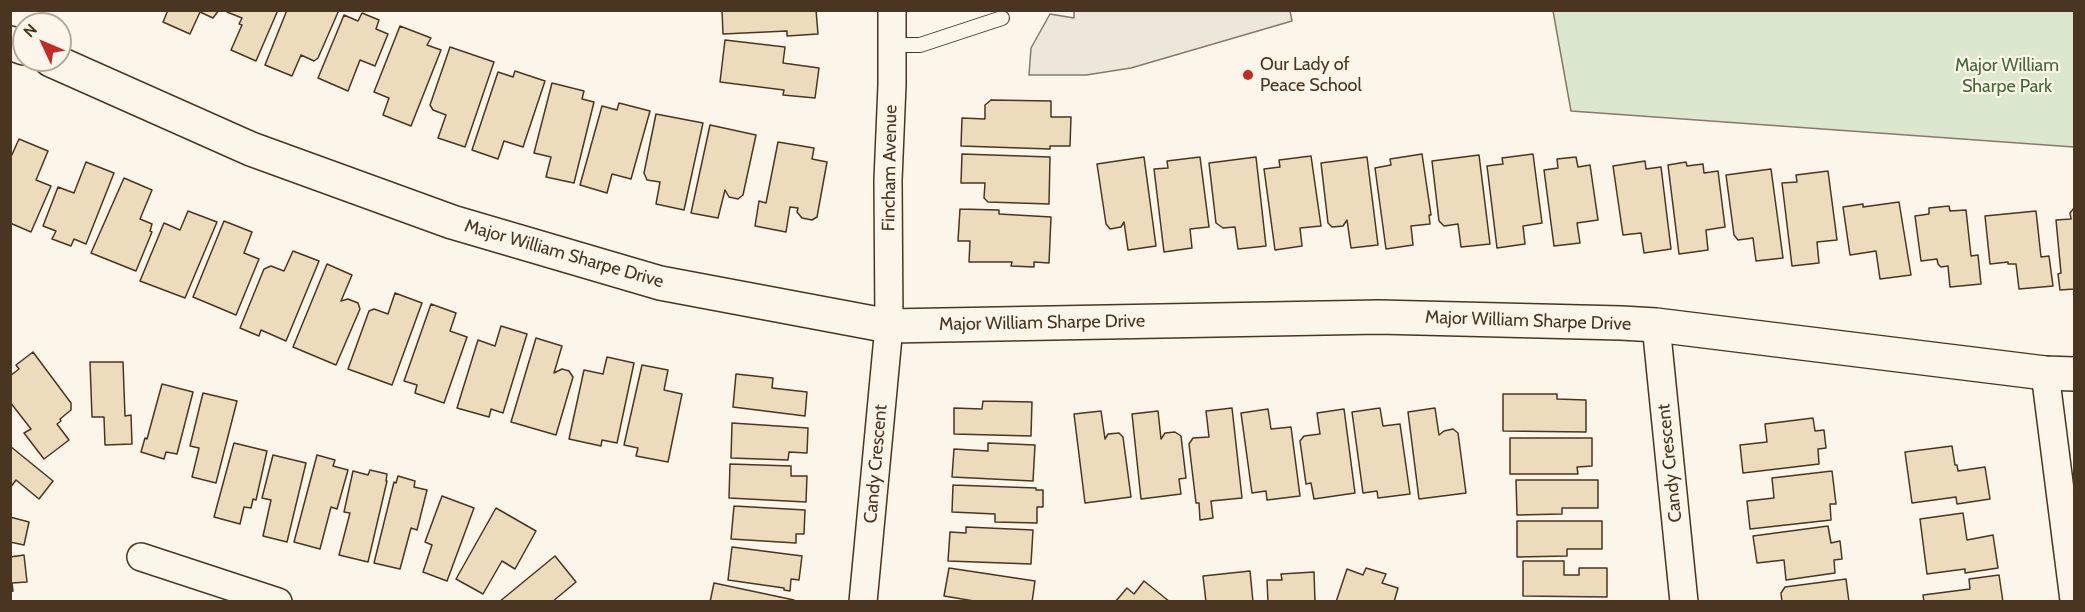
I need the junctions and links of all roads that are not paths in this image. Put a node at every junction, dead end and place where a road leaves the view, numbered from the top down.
1 (892, 10) edge
2 (1002, 18) dead end
3 (890, 45) junction
4 (72, 69) edge
5 (1656, 325) junction
6 (889, 326) junction
7 (2060, 374) edge
8 (141, 558) dead end
9 (2074, 600) edge
10 (278, 602) edge
11 (863, 602) edge
12 (1684, 602) edge

1 - 3 street, Fincham Avenue
2 - 3 lane
3 - 6 street, Fincham Avenue
4 - 6 street, Major William Sharpe Drive
5 - 6 street, Major William Sharpe Drive
5 - 7 street, Major William Sharpe Drive
5 - 12 street, Candy Crescent
6 - 11 street, Candy Crescent
7 - 9 street
8 - 10 street

